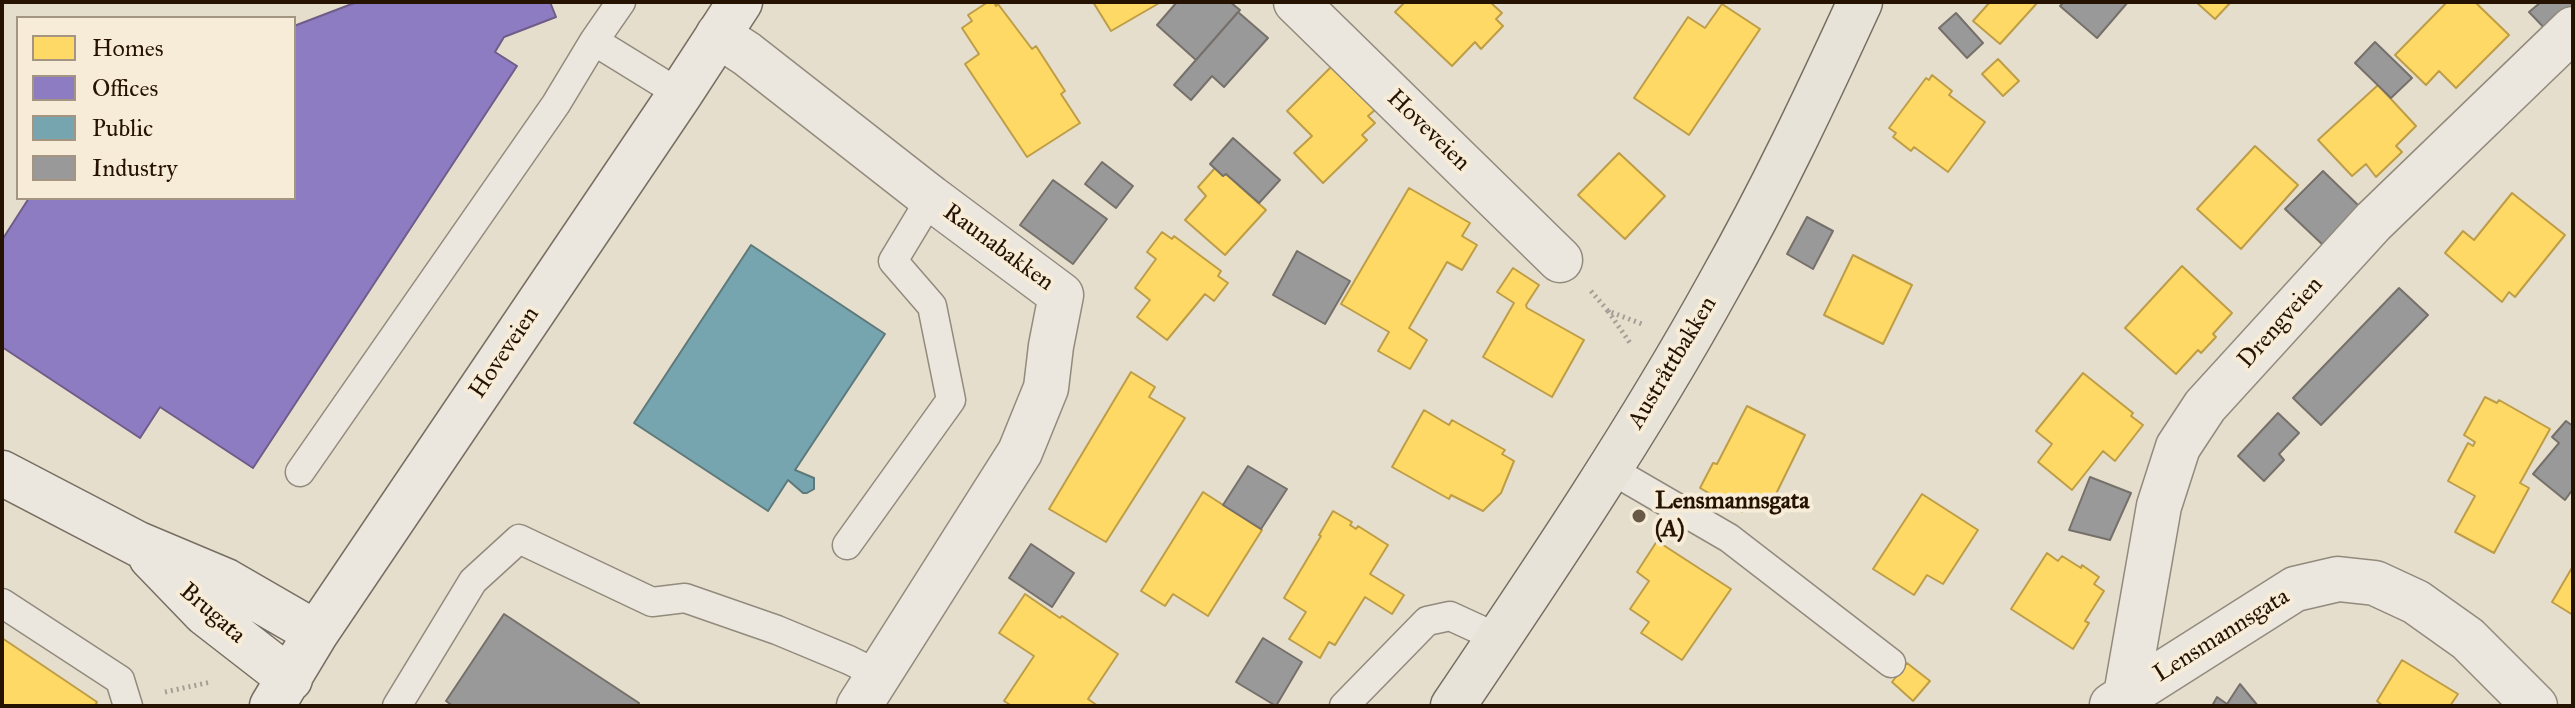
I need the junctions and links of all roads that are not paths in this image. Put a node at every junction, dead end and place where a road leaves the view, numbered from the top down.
1 (621, 2) edge
2 (1296, 2) edge
3 (1860, 2) edge
4 (729, 19) edge
5 (2573, 29) edge
6 (594, 41) junction
7 (680, 94) junction
8 (931, 198) junction
9 (1560, 260) road end
10 (1610, 469) junction
11 (300, 472) dead end
12 (2, 473) edge
13 (138, 544) junction
14 (847, 545) dead end
15 (2, 603) edge
16 (316, 633) junction
17 (1498, 638) junction
18 (1891, 663) dead end
19 (869, 691) edge
20 (281, 693) edge
21 (2118, 701) edge
22 (128, 706) edge
23 (397, 706) edge
24 (1344, 706) edge
25 (1453, 706) edge
26 (2535, 706) edge

1 - 6 lane
2 - 9 street, Hoveveien
3 - 10 main road, Austråttbakken
4 - 7 street, Hoveveien
4 - 8 street, Raunabakken
5 - 21 street, Drengveien
6 - 7 lane
6 - 11 lane
7 - 16 street, Hoveveien
8 - 14 lane
8 - 19 street, Raunabakken
10 - 17 main road, Austråttbakken
10 - 18 lane
12 - 13 street, Brugata
13 - 16 street, Brugata
13 - 20 street, Brugata
15 - 22 lane
16 - 20 street, Hoveveien
17 - 24 lane
17 - 25 main road, Austråttbakken
19 - 23 lane
21 - 26 street, Lensmannsgata

